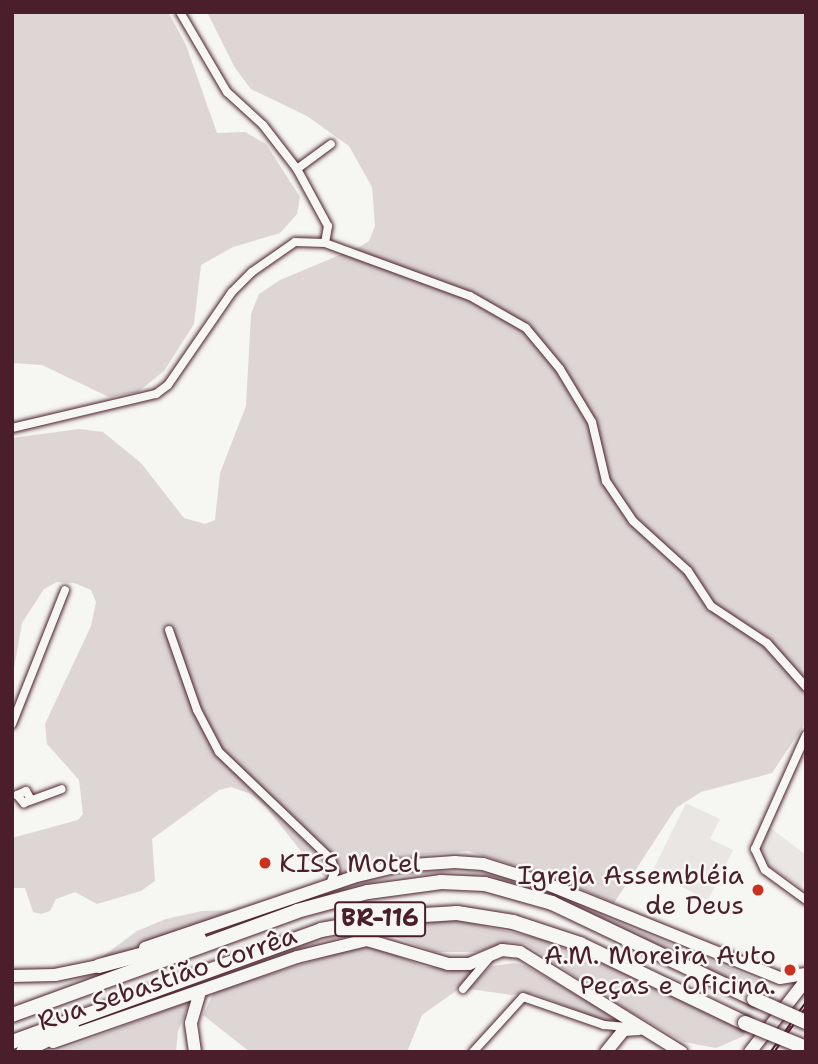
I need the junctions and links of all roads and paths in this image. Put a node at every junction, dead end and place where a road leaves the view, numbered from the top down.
1 (180, 12) edge
2 (331, 144) dead end
3 (297, 169) junction
4 (325, 243) junction
5 (12, 428) edge
6 (65, 590) dead end
7 (169, 630) dead end
8 (806, 687) edge
9 (12, 724) edge
10 (806, 735) edge
11 (62, 789) dead end
12 (15, 790) edge
13 (330, 884) junction
14 (805, 897) edge
15 (297, 911) junction
16 (493, 954) junction
17 (99, 966) junction
18 (767, 972) junction
19 (806, 974) edge
20 (12, 976) edge
21 (806, 980) edge
22 (175, 983) junction
23 (463, 989) dead end
24 (200, 991) junction
25 (785, 1006) junction
26 (12, 1015) edge
27 (806, 1022) edge
28 (636, 1027) junction
29 (12, 1042) edge
30 (806, 1048) edge
31 (23, 1052) edge
32 (195, 1052) edge
33 (473, 1052) edge
34 (606, 1052) edge
35 (681, 1052) edge
36 (750, 1052) edge

1 - 3 street
2 - 3 street
3 - 4 street
4 - 5 street
4 - 8 street
6 - 9 street
7 - 13 street
10 - 14 street
11 - 12 street
13 - 17 main road
13 - 18 main road
15 - 17 highway
15 - 26 highway, BR-116
15 - 27 highway, BR-116, bridge
16 - 23 street
16 - 24 main road, Rua Sebastião Corrêa
16 - 28 main road, Rua Sebastião Corrêa
17 - 20 main road
18 - 19 main road
18 - 25 main road
21 - 25 main road
22 - 29 highway, BR-116
22 - 30 highway, BR-116, bridge
22 - 31 highway
24 - 31 main road, Rua Sebastião Corrêa
24 - 32 main road
25 - 36 main road
28 - 33 street
28 - 34 main road
28 - 35 main road, Rua Sebastião Corrêa

